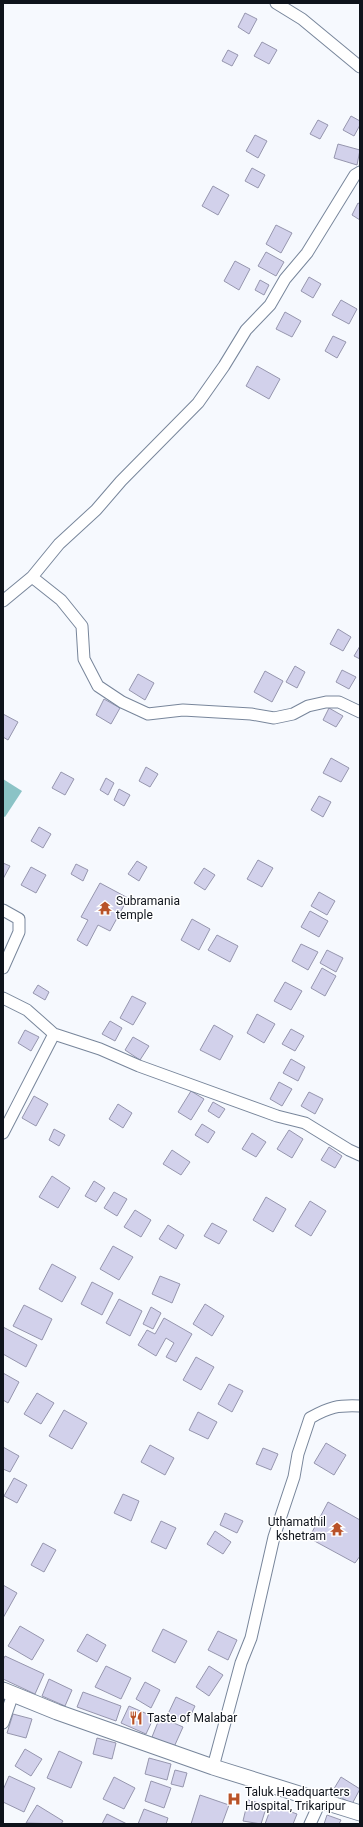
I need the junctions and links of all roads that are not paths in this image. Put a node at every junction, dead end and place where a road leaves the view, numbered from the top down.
1 (276, 3) edge
2 (360, 67) edge
3 (360, 172) edge
4 (32, 577) junction
5 (3, 601) edge
6 (360, 712) edge
7 (3, 910) edge
8 (3, 968) edge
9 (3, 998) edge
10 (54, 1034) junction
11 (3, 1133) edge
12 (360, 1155) edge
13 (360, 1406) edge
14 (8, 1692) edge
15 (3, 1723) edge
16 (213, 1767) junction
17 (321, 1800) junction
18 (360, 1813) edge
19 (310, 1824) edge

1 - 2 street
3 - 4 street
4 - 5 street
4 - 6 street
7 - 8 street
9 - 10 street
10 - 11 street
10 - 12 street
13 - 16 street
14 - 15 street
14 - 16 main road
16 - 17 main road
17 - 18 main road
17 - 19 street

